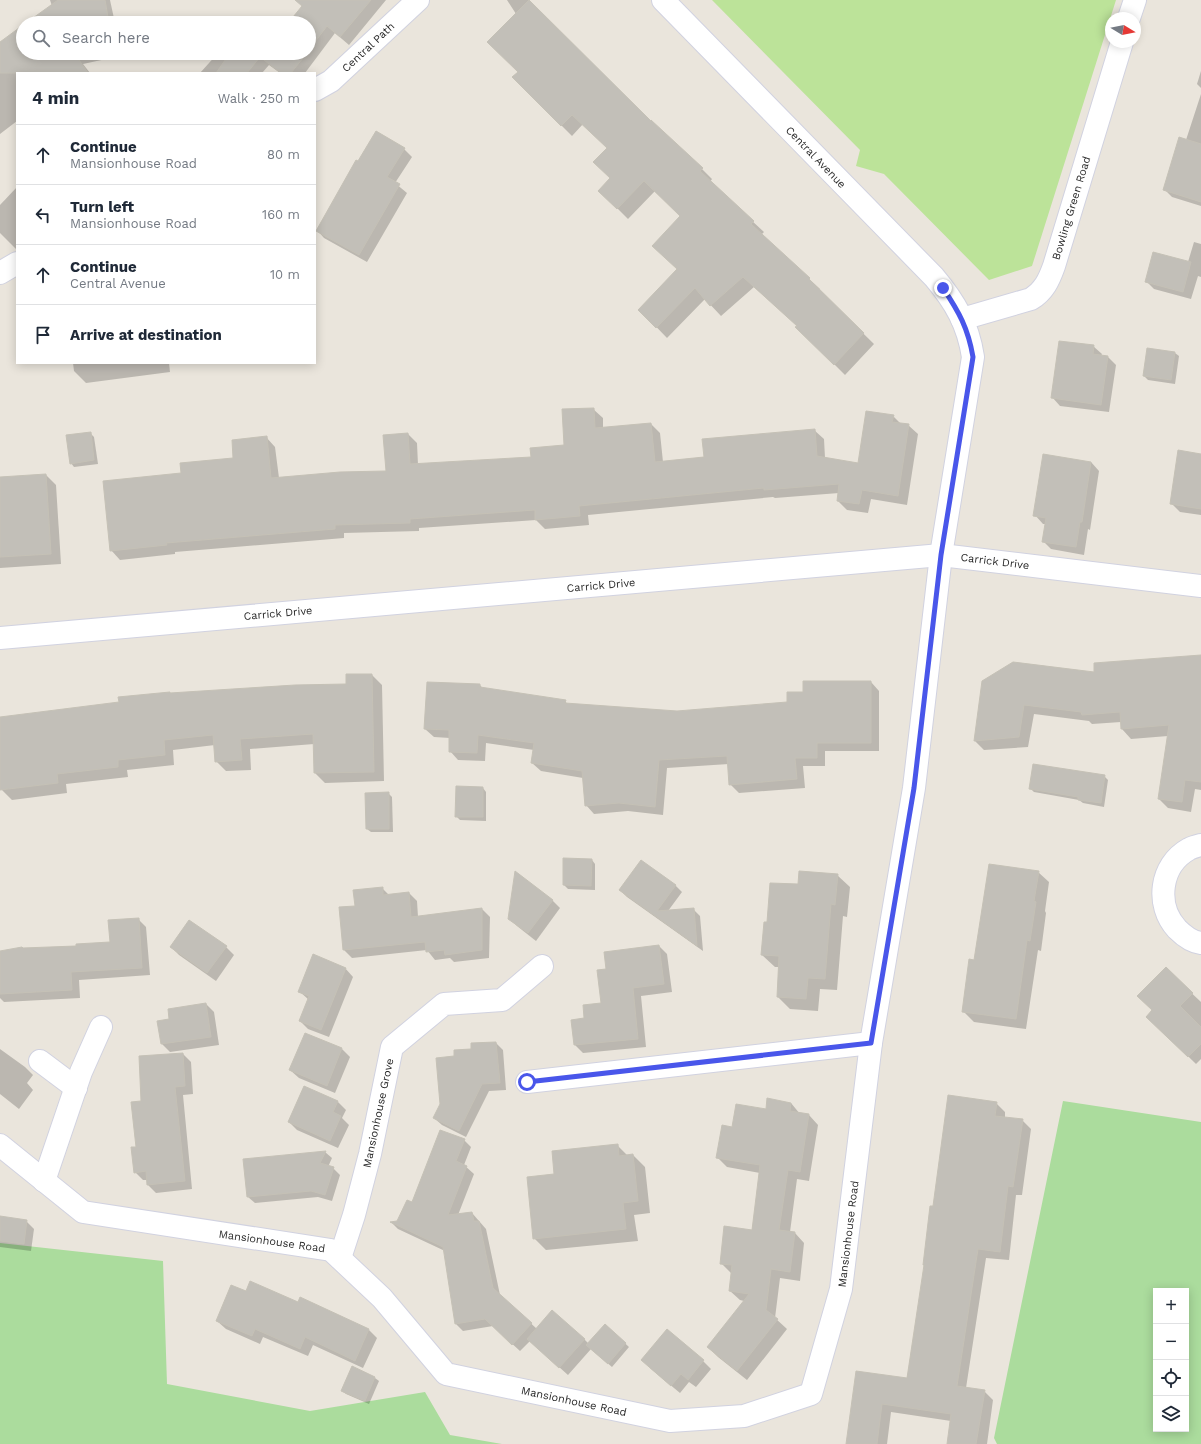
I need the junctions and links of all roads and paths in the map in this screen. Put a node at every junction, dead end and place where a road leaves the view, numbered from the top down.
1 (418, 0) edge
2 (663, 0) edge
3 (1135, 0) edge
4 (1131, 12) edge
5 (1120, 48) edge
6 (316, 89) edge
7 (16, 264) edge
8 (0, 273) edge
9 (962, 319) junction
10 (941, 555) junction
11 (1201, 586) edge
12 (0, 638) edge
13 (1201, 844) edge
14 (1201, 943) edge
15 (542, 966) dead end
16 (101, 1027) dead end
17 (871, 1043) junction
18 (40, 1061) dead end
19 (527, 1082) dead end
20 (76, 1088) junction
21 (0, 1145) edge
22 (44, 1181) junction
23 (340, 1258) junction

1 - 6 street, Central Path
2 - 9 street, Central Avenue
3 - 4 street
5 - 9 street, Bowling Green Road
7 - 8 street
9 - 10 street, Mansionhouse Road
10 - 11 street, Carrick Drive
10 - 12 street, Carrick Drive
10 - 17 street, Mansionhouse Road
13 - 14 street
15 - 23 street, Mansionhouse Grove
16 - 20 street
17 - 19 street
17 - 23 street, Mansionhouse Road
18 - 20 street
20 - 22 street
21 - 22 street, Mansionhouse Road
22 - 23 street, Mansionhouse Road

